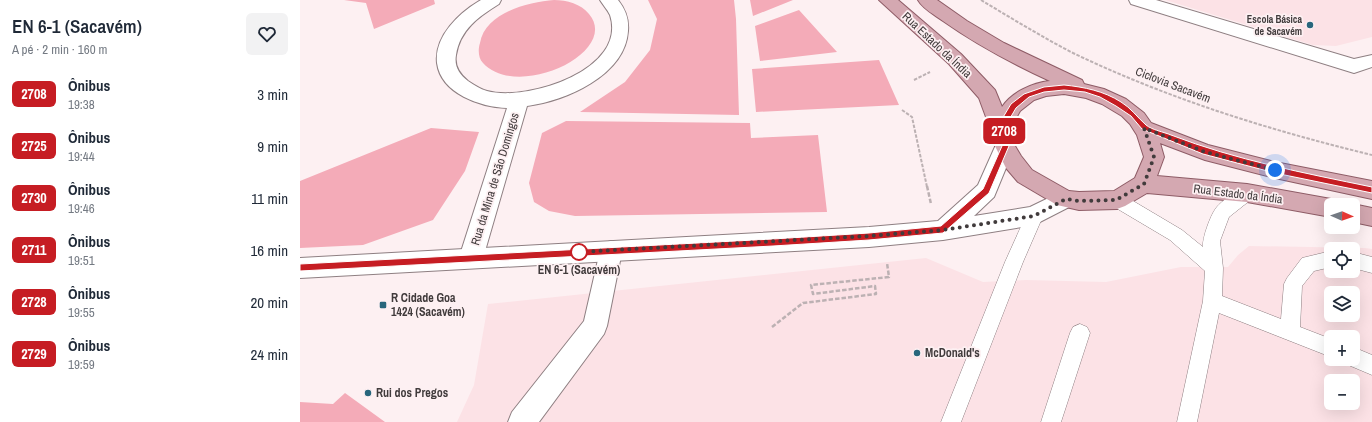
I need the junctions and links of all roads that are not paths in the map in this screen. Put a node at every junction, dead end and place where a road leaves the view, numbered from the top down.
1 (494, 0) edge
2 (608, 0) edge
3 (887, 0) edge
4 (926, 0) edge
5 (1136, 0) edge
6 (1372, 61) edge
7 (1085, 90) junction
8 (519, 100) junction
9 (1144, 128) junction
10 (1004, 141) junction
11 (1144, 184) junction
12 (1372, 190) edge
13 (1247, 193) junction
14 (1066, 199) junction
15 (1116, 200) junction
16 (1324, 207) edge
17 (1360, 214) edge
18 (1034, 216) junction
19 (1372, 217) edge
20 (943, 230) junction
21 (611, 251) junction
22 (471, 258) junction
23 (1324, 261) edge
24 (1360, 262) edge
25 (1372, 265) edge
26 (300, 268) edge
27 (1214, 268) junction
28 (1212, 302) junction
29 (1290, 332) junction
30 (1080, 333) dead end
31 (1324, 345) edge
32 (1360, 360) edge
33 (1372, 365) edge
34 (522, 422) edge
35 (951, 422) edge
36 (1051, 422) edge
37 (1187, 422) edge

1 - 8 street, Rua da Mina de São Domingos
2 - 8 street, Rua da Mina de São Domingos
3 - 10 main road, Rua Estado da Índia
4 - 7 main road
5 - 6 street
7 - 9 main road
7 - 10 main road
8 - 22 street, Rua da Mina de São Domingos
9 - 11 main road
9 - 12 main road
10 - 14 main road
10 - 20 street
11 - 13 main road, Rua Estado da Índia
11 - 15 main road
13 - 16 main road, Rua Estado da Índia
13 - 27 lane
14 - 15 main road
14 - 18 street
15 - 27 lane
17 - 19 main road
18 - 20 street
18 - 35 lane
20 - 21 street
21 - 22 street
21 - 34 street
22 - 26 street
23 - 29 lane
24 - 25 lane
27 - 28 lane
28 - 29 lane
28 - 37 lane
29 - 31 lane
30 - 36 lane
32 - 33 lane

